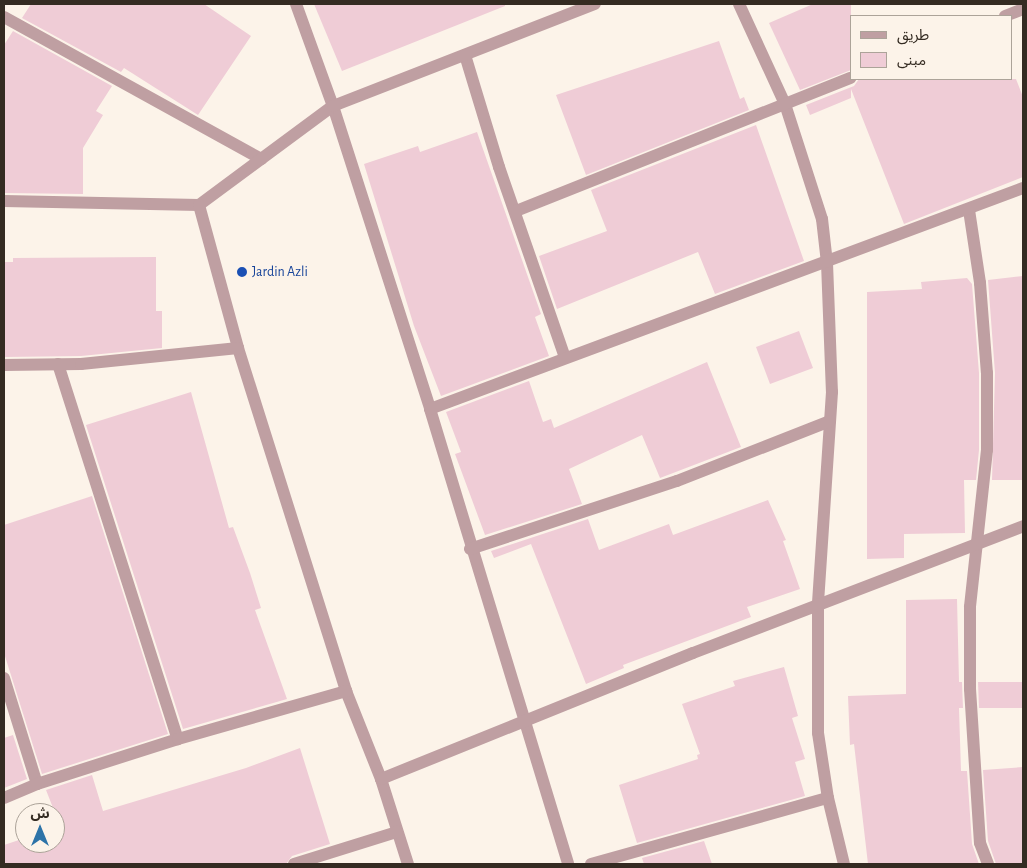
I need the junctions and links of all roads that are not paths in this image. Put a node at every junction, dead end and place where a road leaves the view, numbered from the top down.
1 (296, 4) edge
2 (595, 4) edge
3 (739, 4) edge
4 (1023, 8) edge
5 (1007, 15) edge
6 (4, 17) edge
7 (465, 55) junction
8 (850, 78) edge
9 (785, 104) junction
10 (333, 106) junction
11 (261, 159) junction
12 (1023, 188) edge
13 (4, 201) edge
14 (199, 205) junction
15 (970, 210) junction
16 (516, 211) junction
17 (827, 263) junction
18 (238, 348) junction
19 (565, 358) junction
20 (58, 364) junction
21 (4, 365) edge
22 (430, 409) junction
23 (830, 421) junction
24 (1023, 526) edge
25 (979, 540) junction
26 (470, 549) junction
27 (818, 604) junction
28 (4, 678) edge
29 (346, 691) junction
30 (525, 722) junction
31 (178, 739) junction
32 (381, 779) junction
33 (36, 784) junction
34 (4, 798) edge
35 (828, 798) junction
36 (397, 832) junction
37 (294, 864) edge
38 (408, 864) edge
39 (568, 864) edge
40 (591, 864) edge
41 (844, 864) edge
42 (988, 864) edge

1 - 10 street
2 - 7 street
3 - 9 street
4 - 5 street
6 - 11 street
7 - 10 street
7 - 16 street
8 - 9 street
9 - 16 street
9 - 17 street
10 - 11 street
10 - 22 street
11 - 14 street
12 - 15 street
13 - 14 street
14 - 18 street
15 - 17 street
15 - 25 street
16 - 19 street
17 - 19 street
17 - 23 street
18 - 20 street
18 - 29 street
19 - 22 street
20 - 21 street
20 - 31 street
22 - 26 street
23 - 26 street
23 - 27 street
24 - 25 street
25 - 27 street
25 - 42 street
26 - 30 street
27 - 30 street
27 - 35 street
28 - 33 street
29 - 31 street
29 - 32 street
30 - 32 street
30 - 39 street
31 - 33 street
32 - 36 street
33 - 34 street
35 - 40 street
35 - 41 street
36 - 37 street
36 - 38 street

